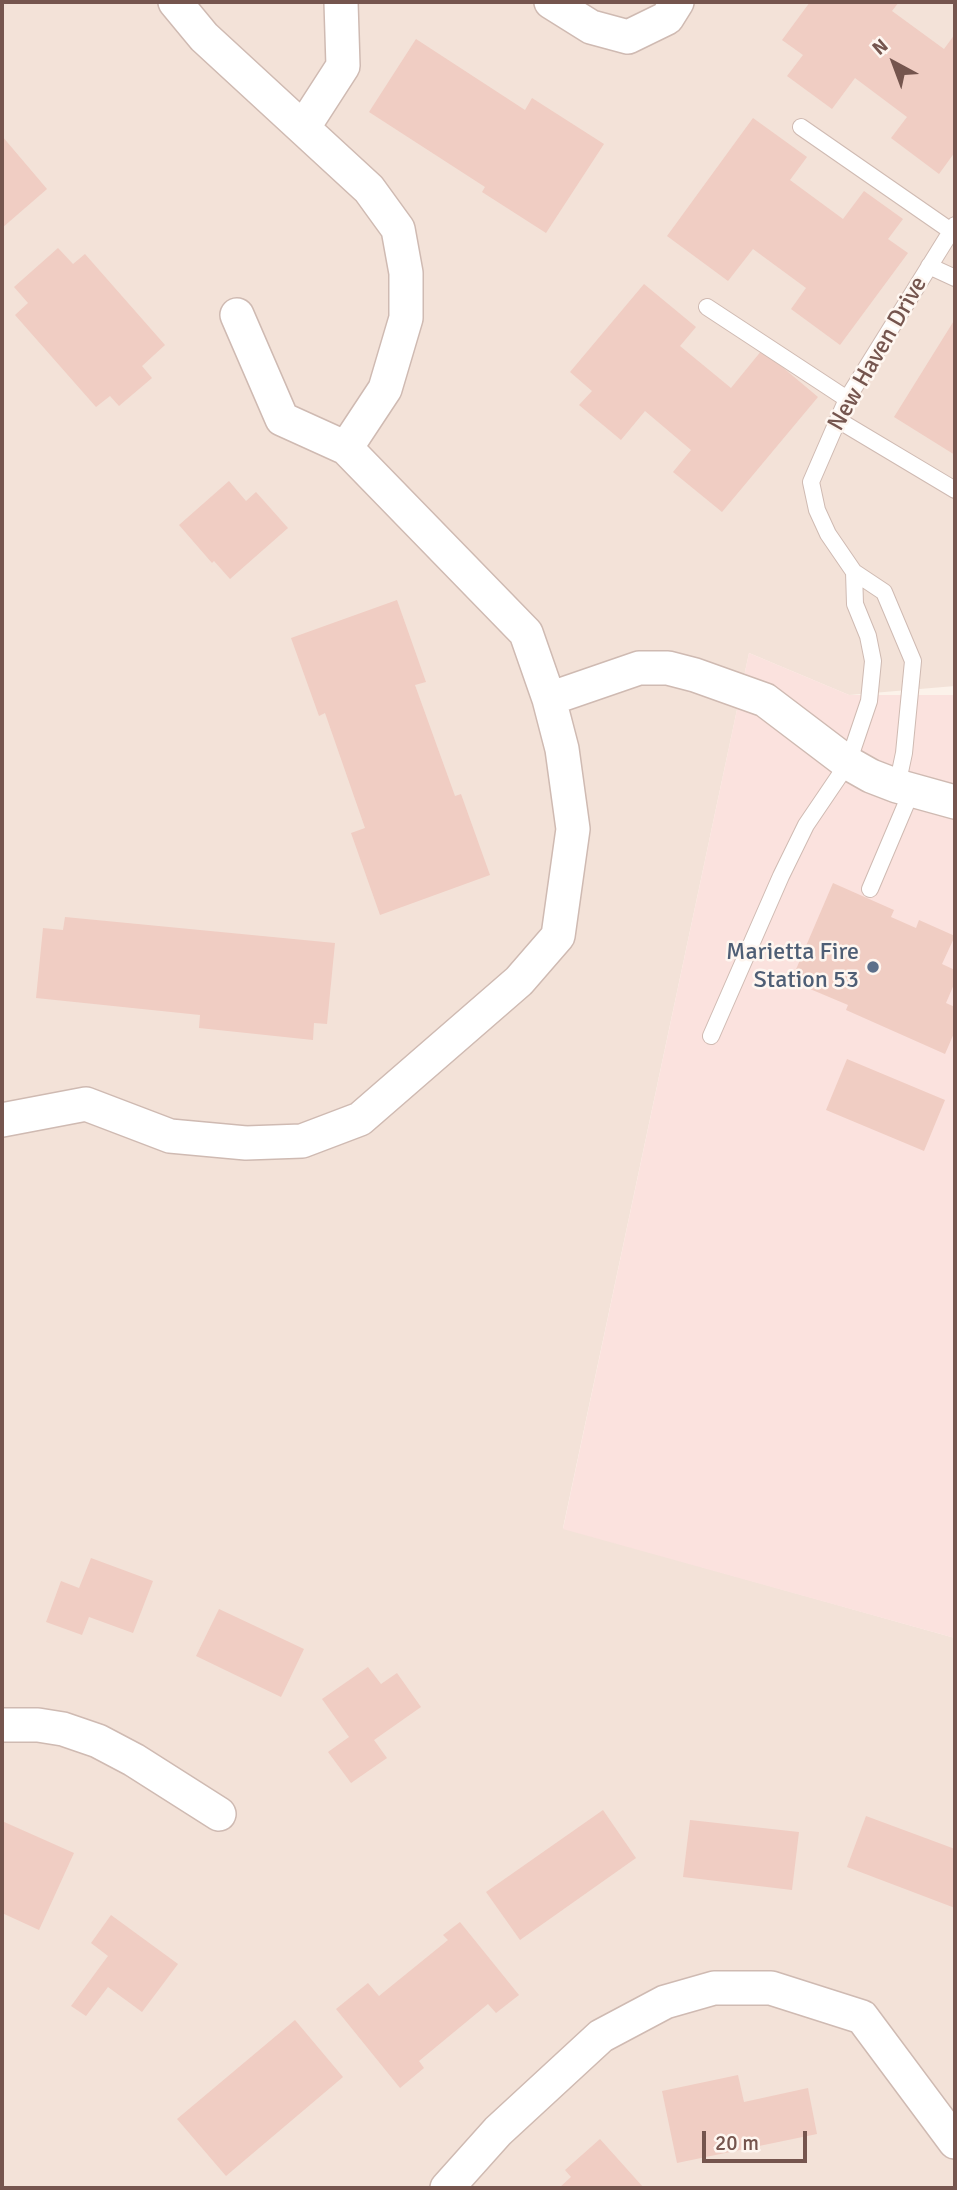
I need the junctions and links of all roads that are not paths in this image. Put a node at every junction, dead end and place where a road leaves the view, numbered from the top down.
1 (175, 2) edge
2 (341, 2) edge
3 (551, 2) edge
4 (677, 2) edge
5 (801, 127) dead end
6 (303, 128) junction
7 (953, 228) edge
8 (929, 266) junction
9 (955, 278) edge
10 (707, 307) dead end
11 (237, 315) dead end
12 (847, 400) junction
13 (838, 420) junction
14 (346, 448) junction
15 (955, 490) edge
16 (854, 572) junction
17 (549, 699) junction
18 (848, 763) junction
19 (904, 788) junction
20 (955, 802) edge
21 (870, 889) dead end
22 (711, 1036) dead end
23 (2, 1120) edge
24 (2, 1725) edge
25 (219, 1814) dead end
26 (955, 2142) edge
27 (447, 2188) edge

1 - 6 street
2 - 6 street
3 - 4 street
5 - 7 lane
6 - 14 street
7 - 8 lane, New Haven Drive
8 - 9 lane
8 - 12 lane, New Haven Drive
10 - 12 lane
11 - 14 street
12 - 13 lane, New Haven Drive
13 - 15 lane
13 - 16 lane, New Haven Drive
14 - 17 street
16 - 18 lane
16 - 19 lane
17 - 18 street
17 - 23 street
18 - 19 street
18 - 22 lane
19 - 20 street
19 - 21 lane
24 - 25 street
26 - 27 street

